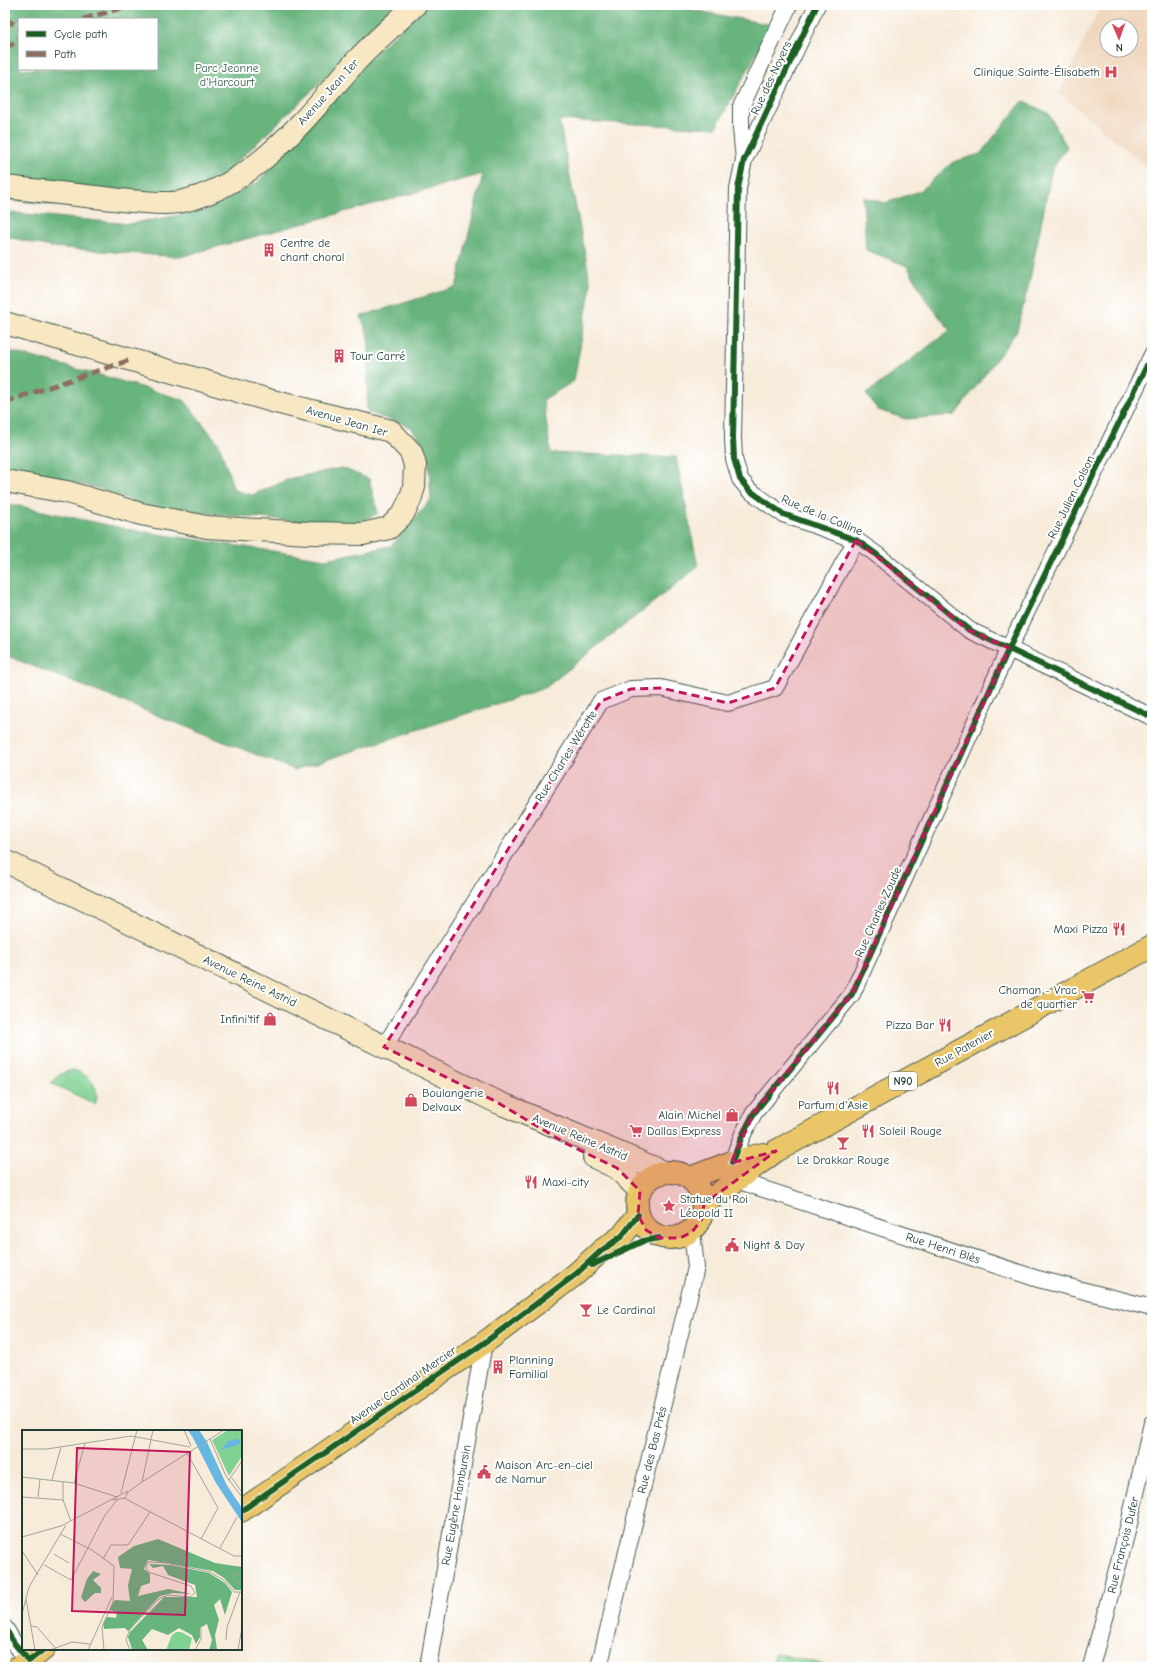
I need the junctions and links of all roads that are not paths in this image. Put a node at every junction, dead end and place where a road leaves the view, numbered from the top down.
1 (415, 5) edge
2 (789, 5) edge
3 (817, 5) edge
4 (744, 160) junction
5 (5, 187) edge
6 (5, 323) edge
7 (1152, 356) edge
8 (5, 481) edge
9 (856, 540) junction
10 (1009, 648) junction
11 (1152, 717) edge
12 (5, 861) edge
13 (1152, 946) edge
14 (384, 1047) junction
15 (495, 1101) junction
16 (734, 1171) junction
17 (664, 1172) junction
18 (690, 1178) junction
19 (640, 1191) junction
20 (704, 1204) junction
21 (638, 1215) junction
22 (692, 1232) junction
23 (659, 1238) junction
24 (576, 1274) junction
25 (1152, 1308) edge
26 (484, 1343) junction
27 (1152, 1423) edge
28 (242, 1510) edge
29 (5, 1628) edge
30 (29, 1661) edge
31 (428, 1667) edge
32 (599, 1667) edge
33 (1091, 1667) edge

1 - 5 main road, Avenue Jean Ier
2 - 4 street
3 - 4 street, Rue des Noyers
4 - 9 street, Rue de la Colline
6 - 8 main road, Avenue Jean Ier
7 - 10 street, Rue Julien Colson
9 - 10 street, Rue de la Colline
9 - 14 street, Rue Charles Wérotte
10 - 11 street, Rue de la Colline
10 - 16 street, Rue Charles Zoude
12 - 14 main road, Avenue Reine Astrid
13 - 16 main road, Rue Patenier / N90
14 - 15 main road, Avenue Reine Astrid
15 - 17 main road, Avenue Reine Astrid
15 - 19 main road, Avenue Reine Astrid
16 - 18 main road, Rue Patenier / N90
16 - 20 main road, Rue Patenier / N90
16 - 25 street, Rue Henri Blès
17 - 18 main road
17 - 19 main road
18 - 20 main road
19 - 21 main road
20 - 22 main road
21 - 23 main road
21 - 24 main road, Avenue Cardinal Mercier
22 - 23 main road
22 - 32 street, Rue des Bas Prés
23 - 24 main road, Avenue Cardinal Mercier
24 - 26 main road, Avenue Cardinal Mercier
26 - 28 main road, Avenue Cardinal Mercier
26 - 31 street, Rue Eugène Hambursin
27 - 33 street, Rue François Dufer
29 - 30 street

